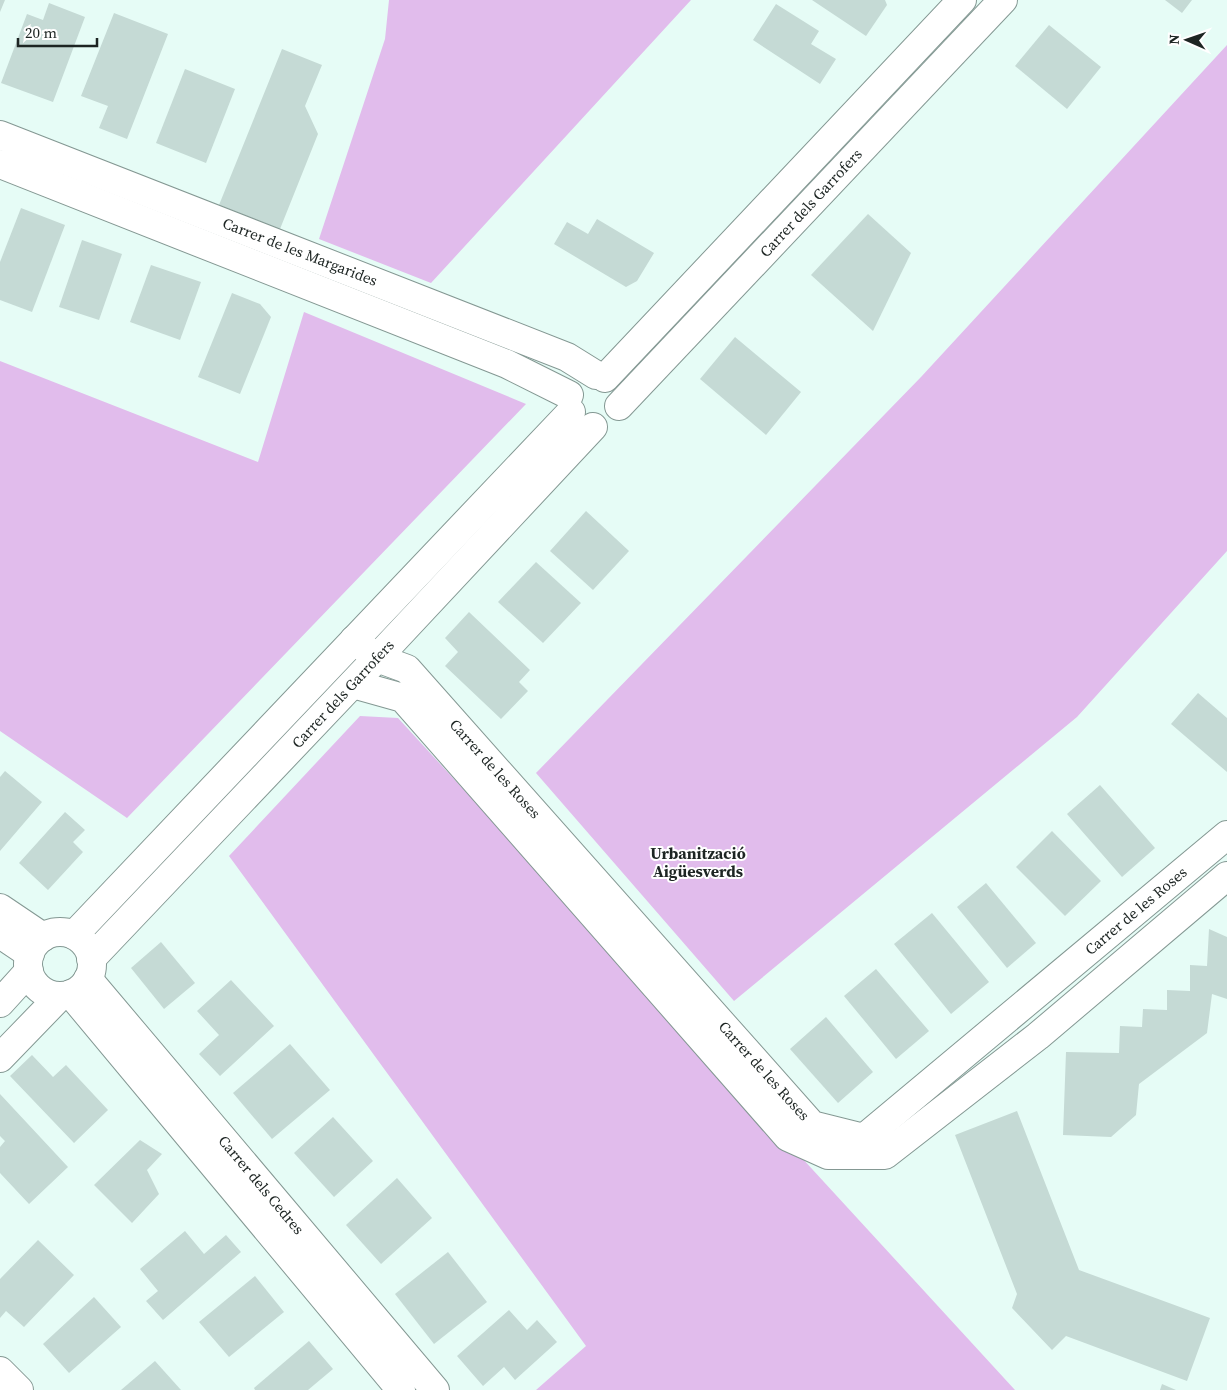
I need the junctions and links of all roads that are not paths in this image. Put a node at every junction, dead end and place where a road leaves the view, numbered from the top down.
1 (962, 0) edge
2 (1003, 0) edge
3 (0, 135) edge
4 (0, 164) edge
5 (601, 377) junction
6 (619, 406) junction
7 (578, 411) junction
8 (354, 640) junction
9 (377, 658) junction
10 (353, 684) junction
11 (1227, 835) edge
12 (1227, 876) edge
13 (0, 908) edge
14 (0, 934) edge
15 (74, 935) junction
16 (34, 954) junction
17 (77, 982) junction
18 (0, 1003) edge
19 (0, 1058) edge
20 (0, 1371) edge
21 (19, 1390) edge
22 (401, 1390) edge
23 (435, 1390) edge

1 - 5 street, Carrer dels Garrofers
2 - 6 street, Carrer dels Garrofers
3 - 5 street, Carrer de les Margarides
4 - 7 street, Carrer de les Margarides
5 - 6 street
5 - 7 street
6 - 7 street
7 - 8 street, Carrer dels Garrofers
7 - 9 street, Carrer dels Garrofers
8 - 9 street, Carrer de les Roses
8 - 15 street, Carrer dels Garrofers
9 - 10 street, Carrer dels Garrofers
9 - 11 street, Carrer de les Roses
10 - 12 street, Carrer de les Roses
10 - 17 street, Carrer dels Garrofers
13 - 16 street
14 - 16 street
15 - 16 street
15 - 17 street
16 - 17 street
16 - 18 street
17 - 19 street, Carrer dels Garrofers
17 - 22 street, Carrer dels Cedres
17 - 23 street, Carrer dels Cedres
20 - 21 street

